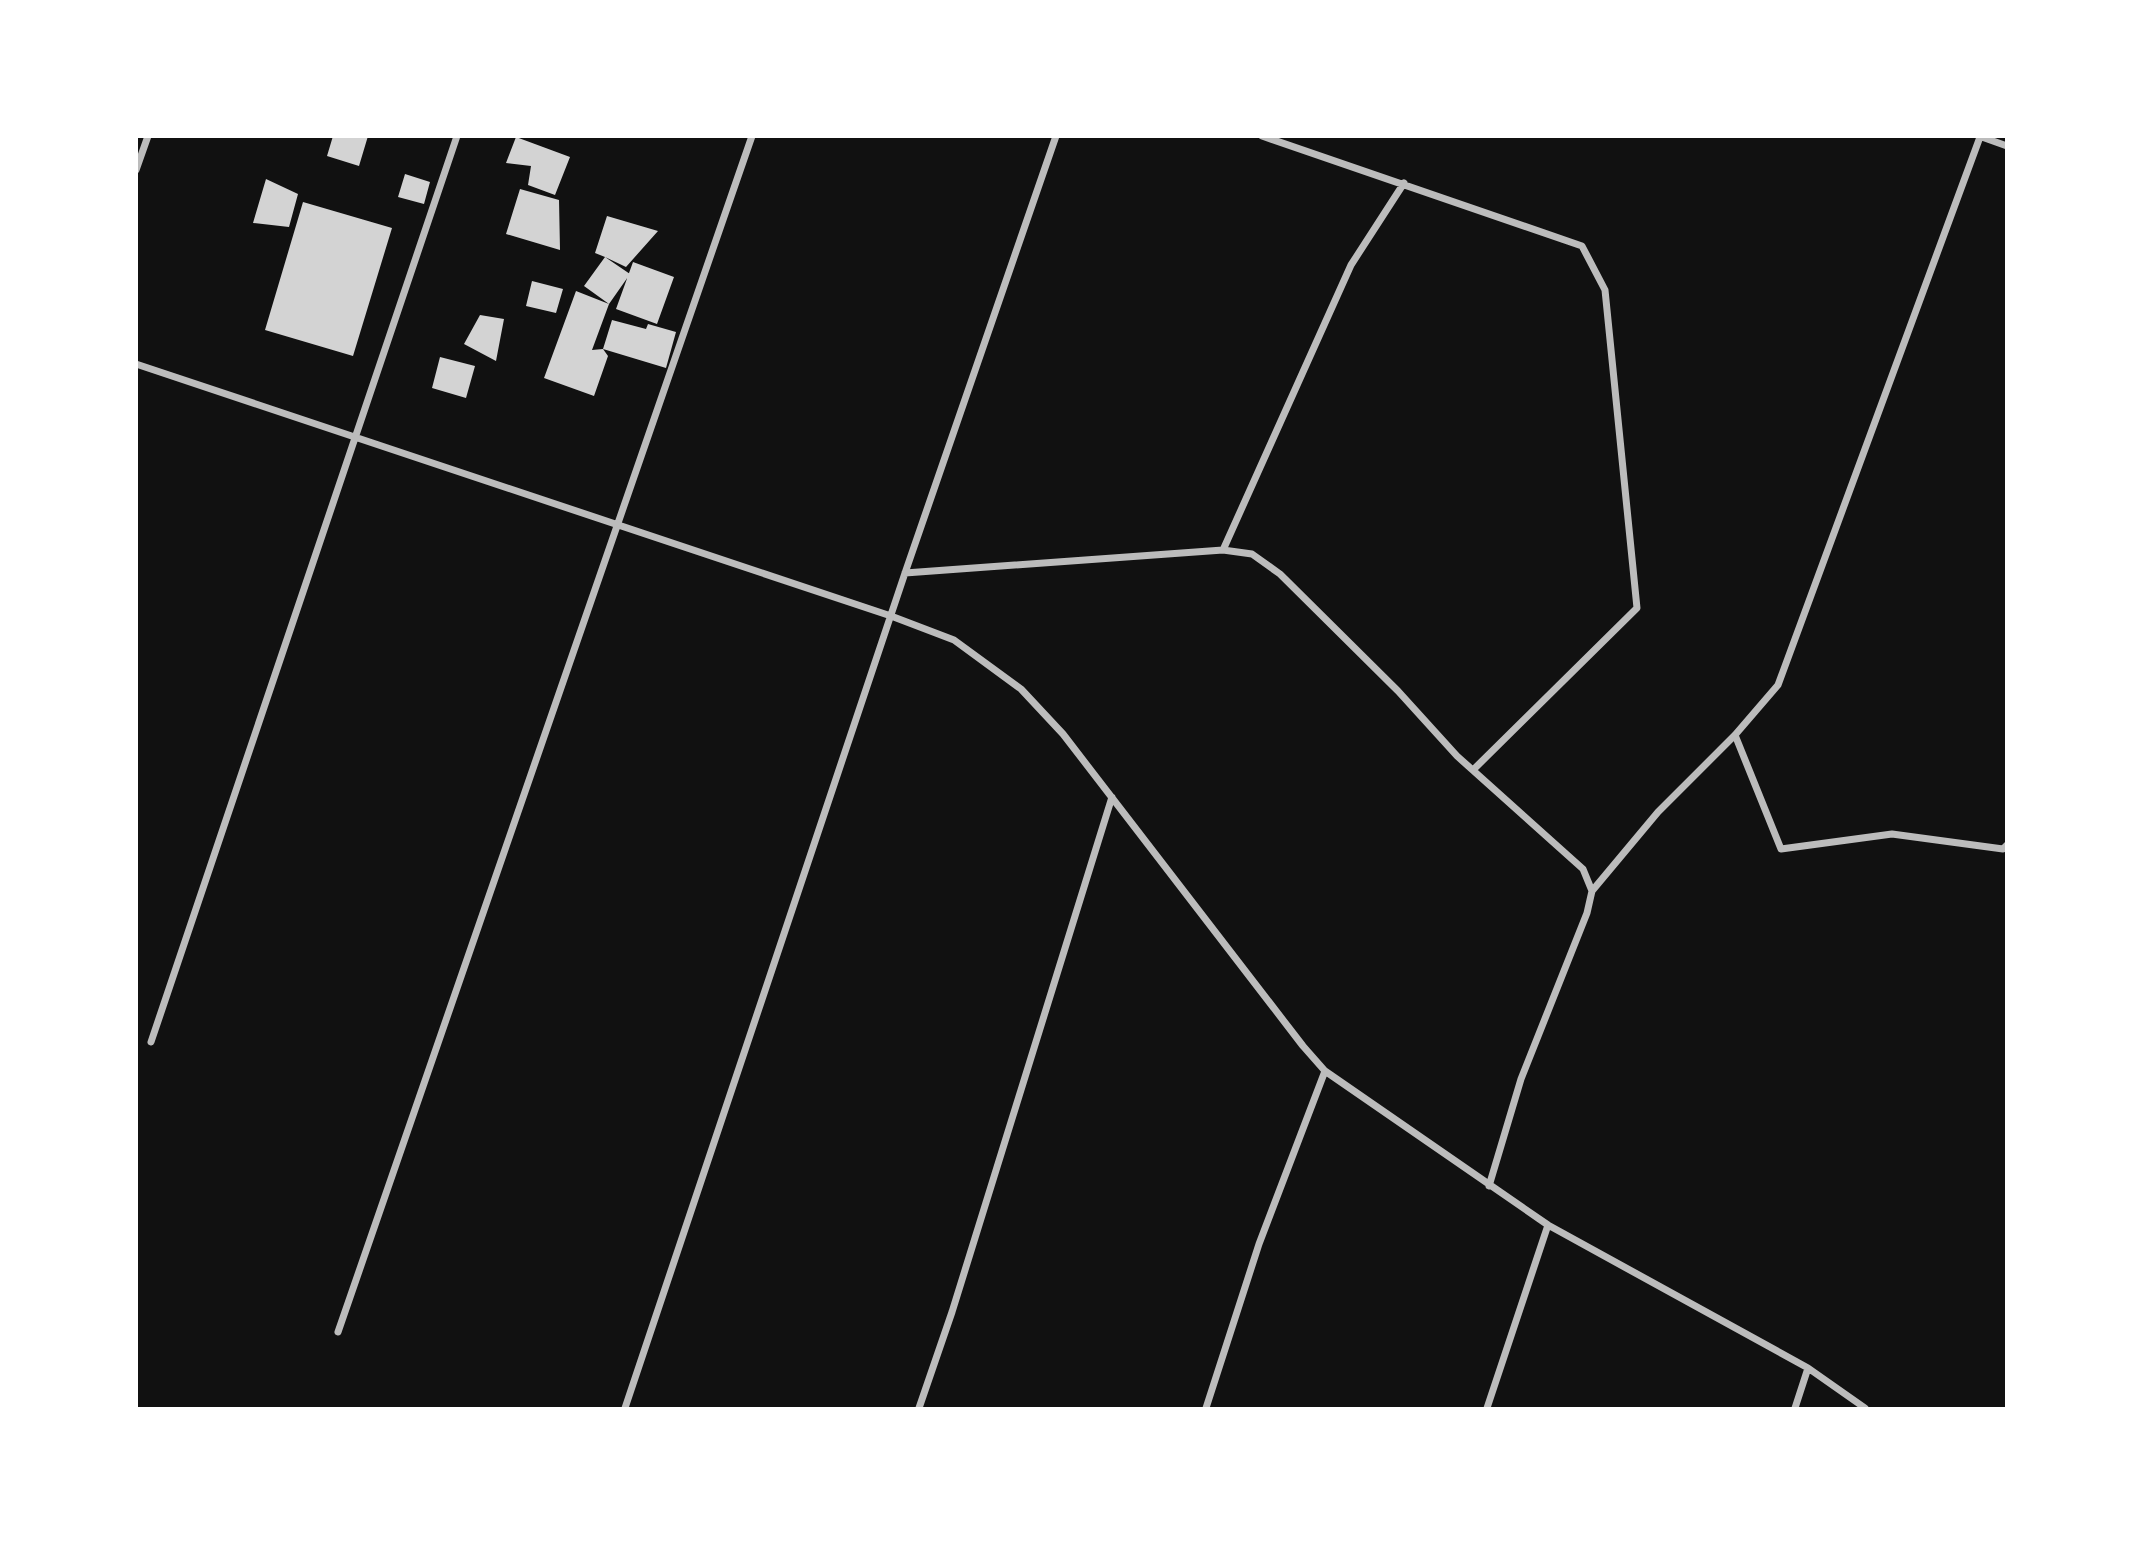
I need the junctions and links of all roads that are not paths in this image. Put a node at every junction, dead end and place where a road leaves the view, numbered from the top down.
1 (148, 136) edge
2 (457, 136) edge
3 (752, 136) edge
4 (1056, 136) edge
5 (1262, 136) edge
6 (1980, 137) edge
7 (2007, 146) edge
8 (136, 170) edge
9 (1404, 183) junction
10 (136, 364) edge
11 (356, 437) junction
12 (617, 524) junction
13 (1223, 550) junction
14 (905, 573) junction
15 (891, 616) junction
16 (1735, 735) junction
17 (1473, 770) junction
18 (1112, 797) junction
19 (2007, 845) edge
20 (1592, 891) junction
21 (151, 1042) dead end
22 (1325, 1071) junction
23 (1489, 1186) junction
24 (1548, 1225) junction
25 (338, 1332) dead end
26 (1808, 1368) junction
27 (625, 1409) edge
28 (919, 1409) edge
29 (1206, 1409) edge
30 (1487, 1409) edge
31 (1795, 1409) edge
32 (1864, 1409) edge

1 - 8 street
2 - 11 street
3 - 12 street
4 - 14 street
5 - 9 street
6 - 7 street
6 - 16 street
9 - 13 street
9 - 17 street
10 - 11 street
11 - 12 street
11 - 21 street
12 - 15 street
12 - 25 street
13 - 14 street
13 - 17 street
14 - 15 street
15 - 18 street
15 - 27 street
16 - 19 street
16 - 20 street
17 - 20 street
18 - 22 street
18 - 28 street
20 - 23 street
22 - 23 street
22 - 29 street
23 - 24 street
24 - 26 street
24 - 30 street
26 - 31 street
26 - 32 street

